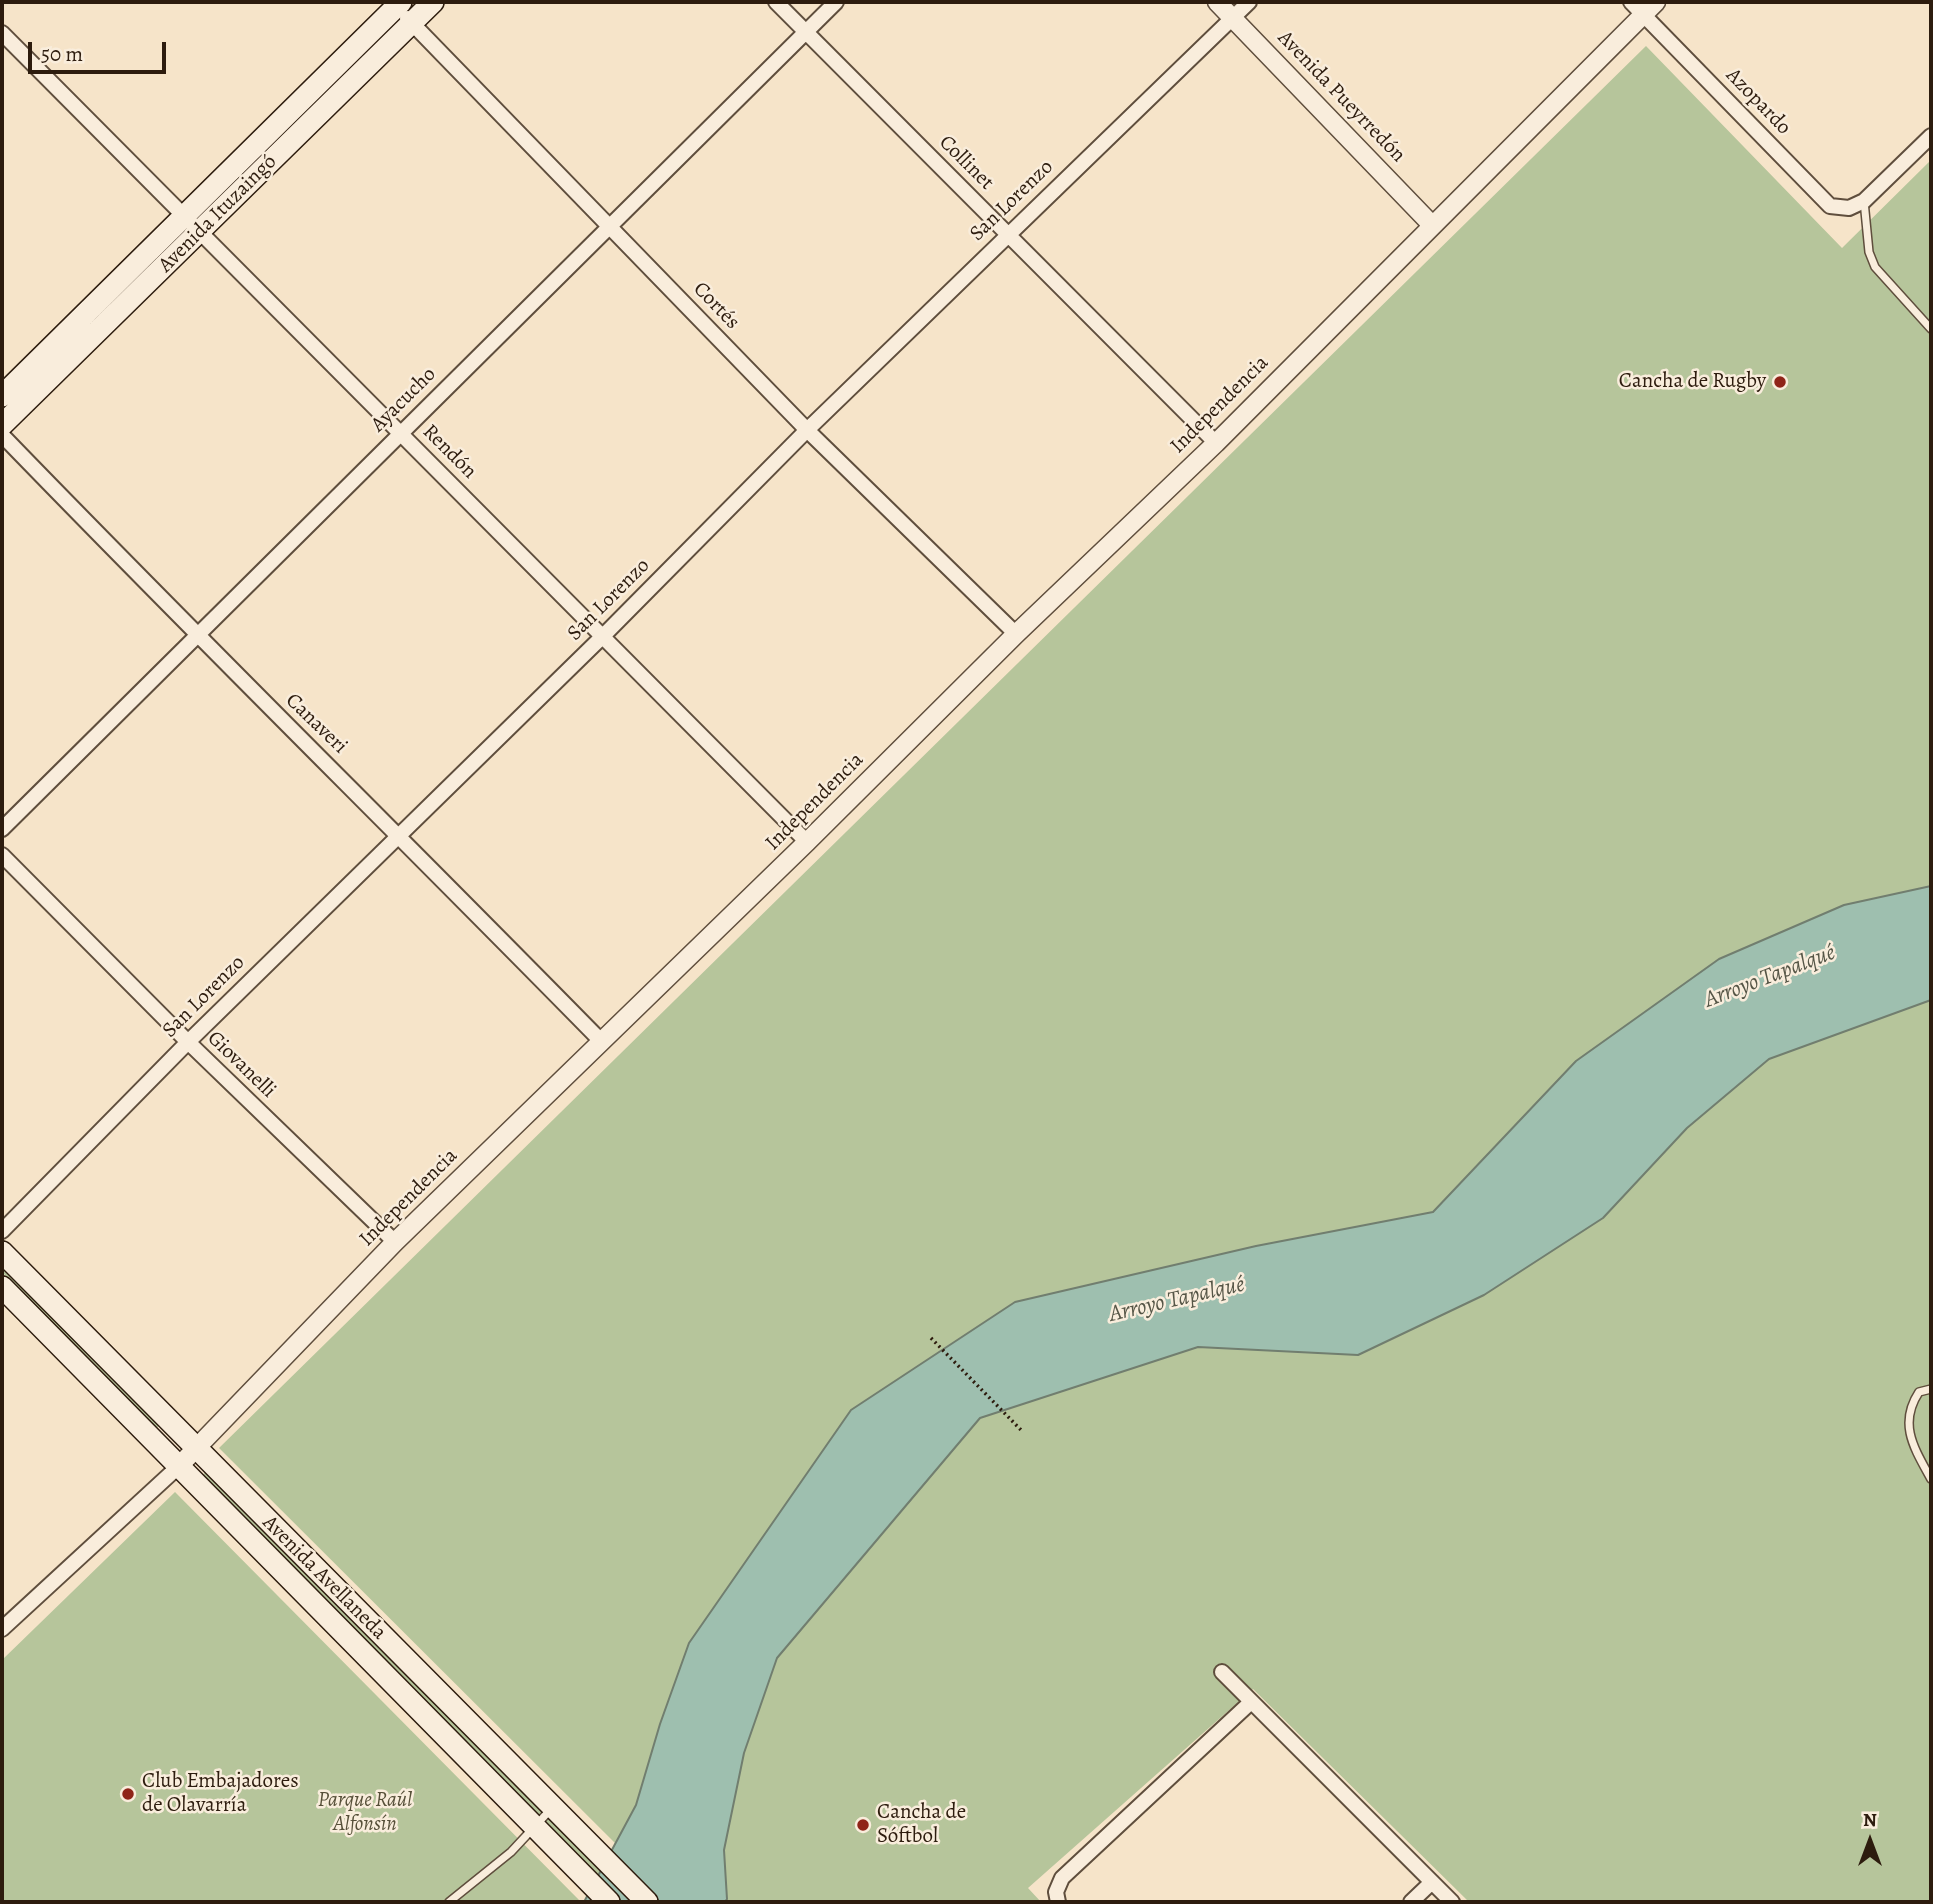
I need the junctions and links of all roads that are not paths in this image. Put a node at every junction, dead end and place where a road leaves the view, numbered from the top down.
1 (433, 2) edge
2 (776, 2) edge
3 (836, 2) edge
4 (1217, 2) edge
5 (1249, 2) edge
6 (396, 3) edge
7 (1644, 6) edge
8 (1233, 18) junction
9 (412, 22) junction
10 (805, 32) junction
11 (2, 33) edge
12 (1931, 136) edge
13 (1864, 201) junction
14 (192, 224) junction
15 (1431, 224) junction
16 (610, 226) junction
17 (1007, 233) junction
18 (1931, 329) edge
19 (2, 396) edge
20 (2, 425) edge
21 (807, 430) junction
22 (401, 433) junction
23 (2, 435) edge
24 (1216, 443) junction
25 (1016, 634) junction
26 (604, 635) junction
27 (196, 636) junction
28 (2, 829) edge
29 (398, 834) junction
30 (807, 842) junction
31 (2, 855) edge
32 (188, 1042) junction
33 (602, 1042) junction
34 (2, 1231) edge
35 (395, 1242) junction
36 (2, 1252) edge
37 (2, 1287) edge
38 (1931, 1389) edge
39 (197, 1450) junction
40 (179, 1466) junction
41 (1931, 1479) edge
42 (2, 1629) edge
43 (1222, 1672) dead end
44 (1251, 1702) junction
45 (553, 1808) junction
46 (534, 1828) junction
47 (1432, 1882) junction
48 (449, 1902) edge
49 (609, 1902) edge
50 (648, 1902) edge
51 (1058, 1902) edge
52 (1411, 1902) edge
53 (1452, 1902) edge

1 - 9 main road, Avenida Ituzaingó
2 - 10 street, Collinet
3 - 10 street, Ayacucho
4 - 8 street, Avenida Pueyrredón
5 - 8 street, San Lorenzo
6 - 9 street, Cortés
6 - 14 main road, Avenida Ituzaingó
7 - 13 street, Azopardo
7 - 15 street, Independencia
8 - 15 street, Avenida Pueyrredón
8 - 17 street, San Lorenzo
9 - 14 main road, Avenida Ituzaingó
9 - 16 street, Cortés
10 - 16 street, Ayacucho
10 - 17 street, Collinet
11 - 14 street, Rendón
12 - 13 street
13 - 18 lane
14 - 19 main road, Avenida Ituzaingó
14 - 20 main road, Avenida Ituzaingó
14 - 22 street, Rendón
15 - 24 street, Independencia
16 - 21 street, Cortés
16 - 22 street, Ayacucho
17 - 21 street, San Lorenzo
17 - 24 street, Collinet
21 - 25 street, Cortés
21 - 26 street, San Lorenzo
22 - 26 street, Rendón
22 - 27 street, Ayacucho
23 - 27 street, Canaveri
24 - 25 street, Independencia
25 - 30 street, Independencia
26 - 29 street, San Lorenzo
26 - 30 street, Rendón
27 - 28 street, Ayacucho
27 - 29 street, Canaveri
29 - 32 street, San Lorenzo
29 - 33 street, Canaveri
30 - 33 street, Independencia
31 - 32 street, Giovanelli
32 - 34 street, San Lorenzo
32 - 35 street, Giovanelli
33 - 35 street, Independencia
35 - 39 street, Independencia
36 - 39 main road, Avenida Avellaneda
37 - 40 main road, Avenida Avellaneda
38 - 41 lane
39 - 40 street, Independencia
39 - 45 main road, Avenida Avellaneda
40 - 42 street, Independencia
40 - 46 main road, Avenida Avellaneda
43 - 44 street
44 - 47 street
44 - 51 street
45 - 46 lane
45 - 50 main road, Avenida Avellaneda
46 - 48 lane
46 - 49 main road, Avenida Avellaneda
47 - 52 street
47 - 53 street

